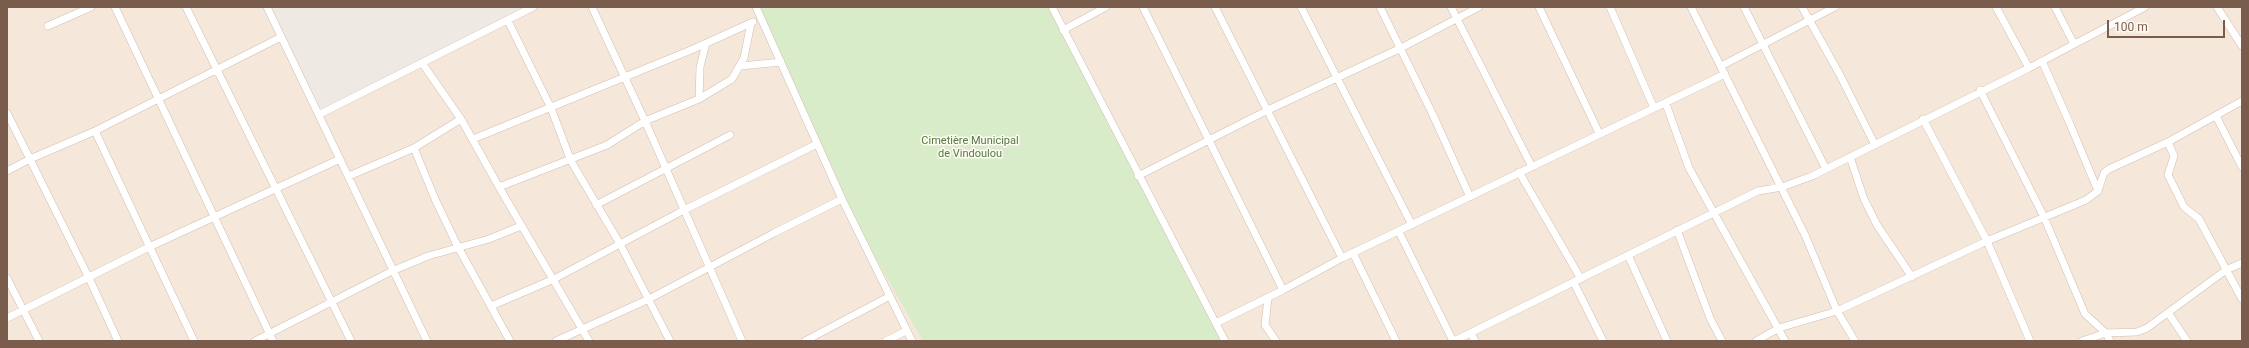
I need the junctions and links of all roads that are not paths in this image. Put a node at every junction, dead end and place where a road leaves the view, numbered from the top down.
1 (90, 7) edge
2 (115, 7) edge
3 (186, 7) edge
4 (267, 7) edge
5 (533, 7) edge
6 (592, 7) edge
7 (756, 7) edge
8 (1052, 7) edge
9 (1106, 7) edge
10 (1143, 7) edge
11 (1215, 7) edge
12 (1301, 7) edge
13 (1380, 7) edge
14 (1451, 7) edge
15 (1479, 7) edge
16 (1539, 7) edge
17 (1610, 7) edge
18 (1691, 7) edge
19 (1744, 7) edge
20 (1802, 7) edge
21 (1835, 7) edge
22 (1996, 7) edge
23 (2055, 7) edge
24 (2145, 7) edge
25 (2217, 7) edge
26 (760, 17) junction
27 (1456, 18) junction
28 (1809, 20) junction
29 (508, 21) junction
30 (751, 23) junction
31 (48, 26) dead end
32 (1063, 30) junction
33 (282, 37) junction
34 (706, 43) junction
35 (1762, 44) junction
36 (2074, 44) junction
37 (2242, 46) edge
38 (1401, 48) junction
39 (2042, 61) junction
40 (422, 62) junction
41 (781, 62) junction
42 (741, 66) junction
43 (1721, 66) junction
44 (2029, 68) junction
45 (217, 69) junction
46 (1725, 74) junction
47 (624, 76) junction
48 (1338, 79) junction
49 (1980, 90) junction
50 (699, 98) junction
51 (159, 99) junction
52 (2242, 101) edge
53 (1666, 104) junction
54 (551, 108) junction
55 (1654, 108) junction
56 (1268, 110) junction
57 (7, 113) edge
58 (320, 114) junction
59 (2216, 116) junction
60 (461, 118) junction
61 (1923, 119) junction
62 (645, 121) junction
63 (95, 131) junction
64 (1599, 134) junction
65 (730, 135) dead end
66 (473, 139) junction
67 (1210, 140) junction
68 (2168, 142) junction
69 (1874, 143) junction
70 (817, 144) junction
71 (414, 148) junction
72 (1850, 157) junction
73 (30, 159) junction
74 (340, 159) junction
75 (571, 161) junction
76 (666, 167) junction
77 (1532, 167) junction
78 (2242, 167) edge
79 (1826, 169) junction
80 (7, 171) edge
81 (1519, 172) junction
82 (349, 176) junction
83 (1138, 176) junction
84 (499, 187) junction
85 (1782, 187) junction
86 (275, 189) junction
87 (2098, 191) junction
88 (1470, 197) junction
89 (842, 199) junction
90 (596, 205) junction
91 (684, 210) junction
92 (1714, 212) junction
93 (213, 217) junction
94 (2044, 217) junction
95 (1412, 225) junction
96 (521, 226) junction
97 (1677, 230) junction
98 (1399, 232) junction
99 (1987, 241) junction
100 (620, 244) junction
101 (149, 247) junction
102 (458, 247) junction
103 (1353, 253) junction
104 (1628, 255) junction
105 (1342, 258) junction
106 (2242, 263) edge
107 (710, 268) junction
108 (2226, 270) junction
109 (392, 271) junction
110 (1912, 277) junction
111 (7, 278) edge
112 (89, 278) junction
113 (554, 279) junction
114 (1581, 279) junction
115 (1574, 283) junction
116 (1283, 290) junction
117 (890, 296) junction
118 (1268, 298) junction
119 (2242, 299) edge
120 (649, 300) junction
121 (332, 302) junction
122 (491, 306) junction
123 (24, 310) junction
124 (1837, 311) junction
125 (2169, 314) junction
126 (7, 318) edge
127 (1216, 323) junction
128 (583, 328) junction
129 (1779, 328) junction
130 (906, 331) junction
131 (2106, 332) junction
132 (1471, 333) junction
133 (269, 334) junction
134 (39, 341) edge
135 (118, 341) edge
136 (194, 341) edge
137 (255, 341) edge
138 (273, 341) edge
139 (351, 341) edge
140 (427, 341) edge
141 (510, 341) edge
142 (556, 341) edge
143 (589, 341) edge
144 (670, 341) edge
145 (742, 341) edge
146 (805, 341) edge
147 (886, 341) edge
148 (912, 341) edge
149 (1225, 341) edge
150 (1276, 341) edge
151 (1396, 341) edge
152 (1454, 341) edge
153 (1475, 341) edge
154 (1603, 341) edge
155 (1667, 341) edge
156 (1722, 341) edge
157 (1756, 341) edge
158 (1785, 341) edge
159 (1855, 341) edge
160 (2030, 341) edge
161 (2082, 341) edge
162 (2110, 341) edge
163 (2187, 341) edge

1 - 31 street
2 - 51 street
3 - 45 street
4 - 33 street
5 - 29 street
6 - 47 street
7 - 26 street
8 - 32 street
9 - 32 street
10 - 67 street
11 - 56 street
12 - 48 street
13 - 38 street
14 - 27 street
15 - 27 street
16 - 64 street
17 - 55 street
18 - 43 street
19 - 35 street
20 - 28 street
21 - 28 street
22 - 44 street
23 - 36 street
24 - 36 street
25 - 37 street
26 - 30 street
26 - 41 street
27 - 38 street
27 - 77 street
28 - 35 street
28 - 69 street
29 - 40 street
29 - 54 street
30 - 34 street
30 - 42 street
32 - 83 street
33 - 45 street
33 - 58 street
34 - 47 street
34 - 50 street
35 - 43 street
35 - 79 street
36 - 39 street
38 - 48 street
38 - 88 street
39 - 44 street
39 - 87 street
40 - 58 street
40 - 60 street
41 - 42 street
41 - 70 street
42 - 50 street
43 - 46 street
44 - 49 street
45 - 51 street
45 - 86 street
46 - 53 street
46 - 85 street
47 - 54 street
47 - 62 street
48 - 56 street
48 - 95 street
49 - 61 street
49 - 94 street
50 - 62 street
51 - 63 street
51 - 93 street
52 - 59 street
53 - 55 street
53 - 92 street
54 - 66 street
54 - 75 street
55 - 64 street
56 - 67 street
56 - 105 street
57 - 73 street
58 - 74 street
59 - 68 street
59 - 78 street
60 - 66 street
60 - 71 street
61 - 69 street
61 - 99 street
62 - 75 street
62 - 76 street
63 - 73 street
63 - 101 street
64 - 77 street
65 - 76 street
66 - 84 street
67 - 83 street
67 - 116 street
68 - 87 street
68 - 108 street
69 - 72 street
70 - 89 street
70 - 91 street
71 - 82 street
71 - 102 street
72 - 79 street
72 - 110 street
73 - 80 street
73 - 112 street
74 - 82 street
74 - 86 street
75 - 84 street
75 - 90 street
76 - 90 street
76 - 91 street
77 - 81 street
79 - 85 street
81 - 88 street
81 - 114 street
82 - 109 street
83 - 127 street
84 - 96 street
85 - 92 street
85 - 124 street
86 - 93 street
86 - 121 street
87 - 94 street
88 - 95 street
89 - 107 street
89 - 117 street
90 - 100 street
91 - 100 street
91 - 107 street
92 - 97 street
92 - 129 street
93 - 101 street
93 - 133 street
94 - 99 street
94 - 131 street
95 - 98 street
96 - 102 street
96 - 113 street
97 - 104 street
97 - 156 street
98 - 103 street
98 - 152 street
99 - 110 street
99 - 160 street
100 - 113 street
100 - 120 street
101 - 112 street
101 - 136 street
102 - 109 street
102 - 122 street
103 - 105 street
103 - 151 street
104 - 114 street
104 - 155 street
105 - 116 street
106 - 108 street
107 - 120 street
107 - 145 street
108 - 119 street
108 - 125 street
109 - 121 street
109 - 140 street
110 - 124 street
111 - 123 street
112 - 123 street
112 - 135 street
113 - 122 street
113 - 128 street
114 - 115 street
115 - 132 street
115 - 154 street
116 - 118 street
117 - 130 street
117 - 146 street
118 - 127 street
118 - 150 street
120 - 128 street
120 - 144 street
121 - 133 street
121 - 139 street
122 - 141 street
123 - 126 street
123 - 134 street
124 - 129 street
124 - 159 street
125 - 131 street
125 - 163 street
127 - 149 street
128 - 142 street
128 - 143 street
129 - 157 street
129 - 158 street
130 - 147 street
130 - 148 street
131 - 161 street
131 - 162 street
132 - 152 street
132 - 153 street
133 - 137 street
133 - 138 street

